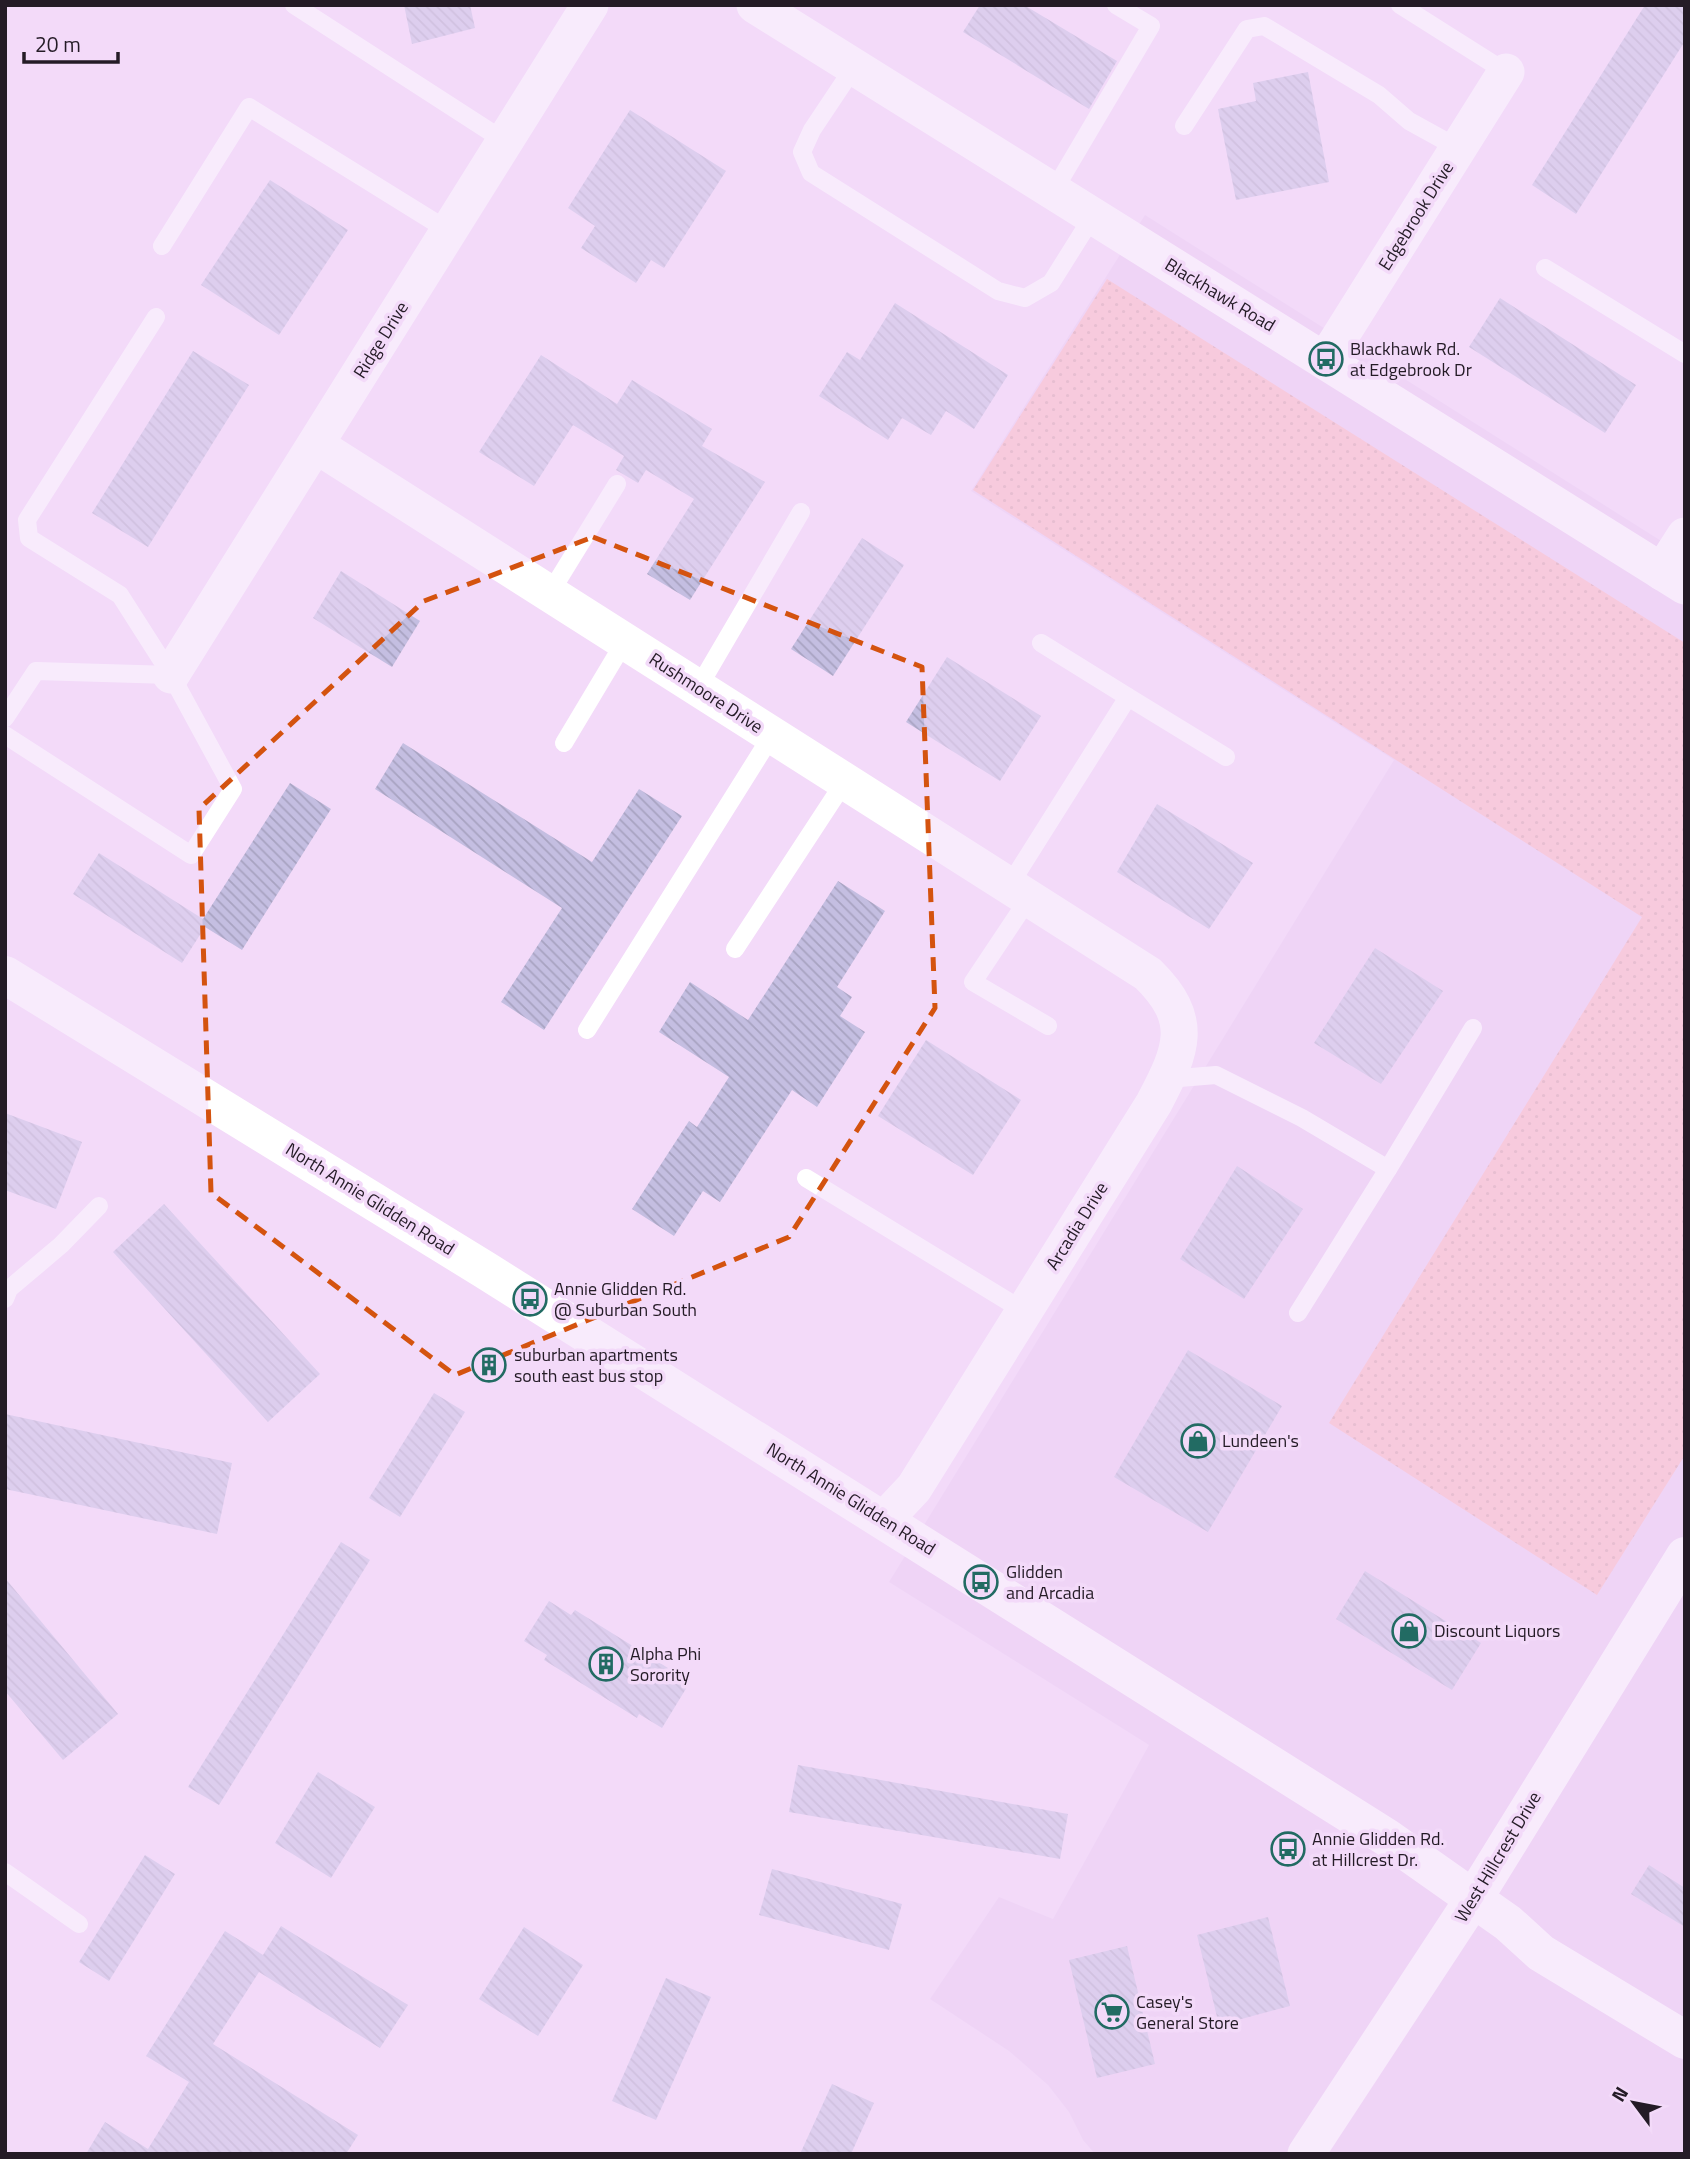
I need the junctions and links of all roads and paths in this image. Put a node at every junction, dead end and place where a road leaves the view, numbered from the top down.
1 (294, 5) edge
2 (590, 5) edge
3 (755, 5) edge
4 (1116, 5) edge
5 (1400, 5) edge
6 (855, 67) junction
7 (1506, 72) joint
8 (1184, 126) dead end
9 (506, 142) junction
10 (1458, 148) junction
11 (1053, 191) junction
12 (1093, 216) junction
13 (449, 231) junction
14 (162, 246) dead end
15 (1545, 268) dead end
16 (156, 317) dead end
17 (1685, 354) edge
18 (1326, 359) junction
19 (316, 445) junction
20 (617, 484) dead end
21 (801, 512) dead end
22 (1685, 536) edge
23 (1673, 579) edge
24 (550, 593) junction
25 (625, 641) junction
26 (1041, 643) dead end
27 (171, 675) junction
28 (698, 688) junction
29 (1128, 697) junction
30 (5, 718) edge
31 (5, 735) edge
32 (772, 735) junction
33 (564, 743) dead end
34 (1226, 757) dead end
35 (845, 780) junction
36 (1019, 892) junction
37 (1096, 941) joint
38 (734, 949) dead end
39 (5, 975) edge
40 (1048, 1026) dead end
41 (1474, 1028) dead end
42 (587, 1030) dead end
43 (1167, 1079) junction
44 (1388, 1169) junction
45 (806, 1178) dead end
46 (99, 1206) dead end
47 (5, 1298) edge
48 (1024, 1311) junction
49 (1298, 1312) dead end
50 (884, 1520) junction
51 (1685, 1556) edge
52 (5, 1872) edge
53 (1474, 1898) junction
54 (79, 1924) dead end
55 (1685, 2040) edge
56 (1306, 2154) edge

1 - 9 lane
2 - 9 street, Ridge Drive
3 - 6 street, Blackhawk Road
4 - 11 lane
5 - 7 lane
6 - 11 street, Blackhawk Road
6 - 12 lane
7 - 10 street, Edgebrook Drive
8 - 10 lane
9 - 13 street, Ridge Drive
10 - 18 street, Edgebrook Drive
11 - 12 street, Blackhawk Road
12 - 18 street, Blackhawk Road
13 - 14 lane
13 - 19 street, Ridge Drive
15 - 17 lane
16 - 27 lane
18 - 23 street, Blackhawk Road
19 - 24 street, Rushmoore Drive
19 - 27 street, Ridge Drive
20 - 24 lane
21 - 28 lane
22 - 23 street
24 - 25 street, Rushmoore Drive
25 - 28 street, Rushmoore Drive
25 - 33 lane
26 - 29 lane
27 - 30 lane
27 - 31 lane
28 - 32 street, Rushmoore Drive
29 - 34 lane
29 - 36 lane
32 - 35 street, Rushmoore Drive
32 - 42 lane
35 - 36 street, Rushmoore Drive
35 - 38 lane
36 - 37 street, Rushmoore Drive
36 - 40 lane
37 - 43 street, Arcadia Drive
39 - 50 main road, North Annie Glidden Road
41 - 44 lane
43 - 44 lane
43 - 48 street, Arcadia Drive
44 - 49 lane
45 - 48 lane
46 - 47 lane
48 - 50 street, Arcadia Drive
50 - 53 main road, North Annie Glidden Road
51 - 53 main road, West Hillcrest Drive
52 - 54 lane
53 - 55 main road, North Annie Glidden Road
53 - 56 street, West Hillcrest Drive

